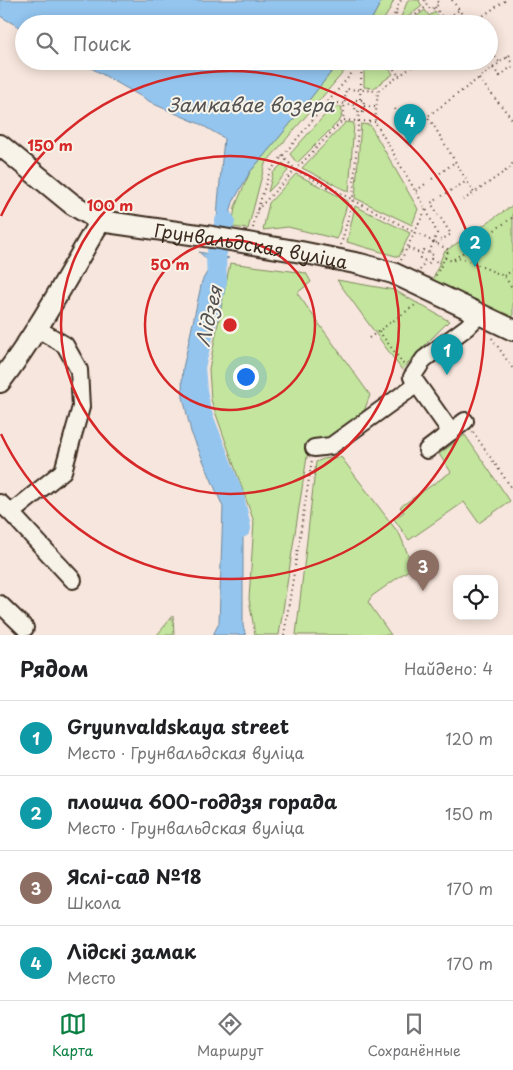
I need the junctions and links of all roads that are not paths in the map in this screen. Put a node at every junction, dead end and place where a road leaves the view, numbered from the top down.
1 (0, 145) edge
2 (100, 221) junction
3 (480, 314) junction
4 (36, 329) junction
5 (513, 330) edge
6 (4, 369) edge
7 (415, 380) junction
8 (465, 421) road end
9 (451, 432) junction
10 (314, 448) road end
11 (427, 450) dead end
12 (5, 508) edge
13 (73, 580) dead end
14 (0, 604) edge
15 (25, 628) dead end

1 - 2 main road, Грунвальдская вуліца
2 - 3 main road, Грунвальдская вуліца
2 - 4 main road
3 - 5 main road, Грунвальдская вуліца
3 - 7 street
4 - 6 main road
4 - 12 street
7 - 9 street
7 - 10 street
8 - 9 street
9 - 11 street
12 - 13 street
14 - 15 street

